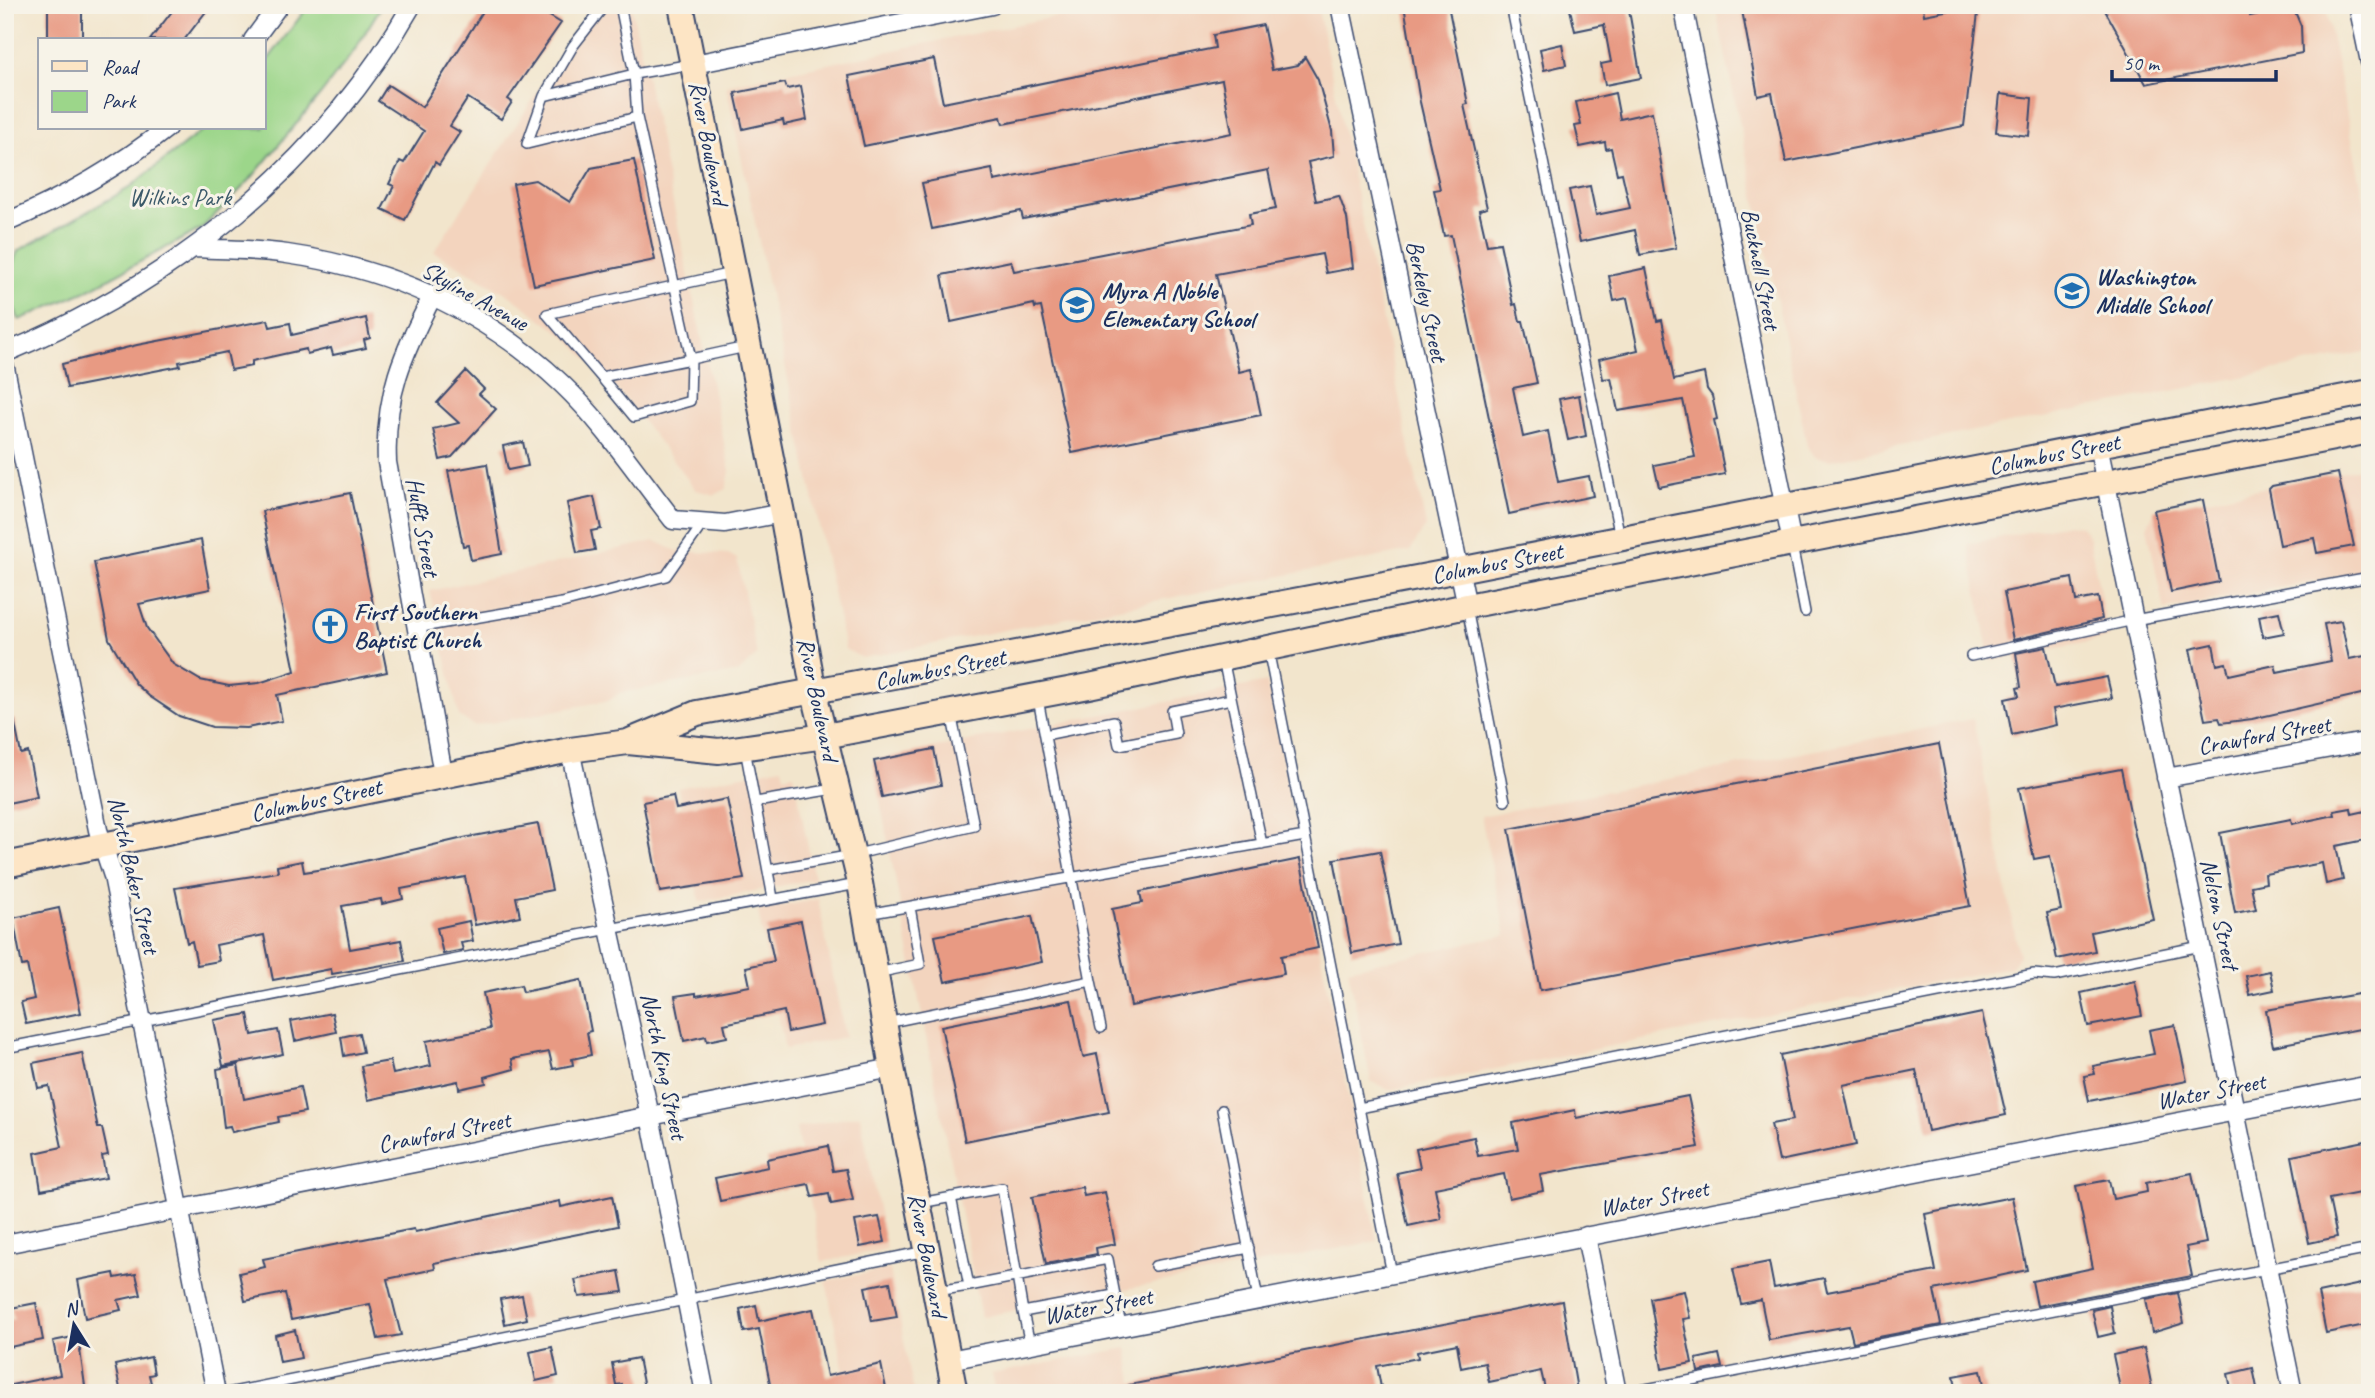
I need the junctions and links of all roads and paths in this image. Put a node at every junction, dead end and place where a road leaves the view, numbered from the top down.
1 (279, 5) edge
2 (412, 5) edge
3 (606, 5) edge
4 (620, 5) edge
5 (681, 5) edge
6 (992, 5) edge
7 (1340, 5) edge
8 (1511, 5) edge
9 (1683, 5) edge
10 (2358, 5) edge
11 (254, 38) edge
12 (2370, 62) edge
13 (694, 64) junction
14 (634, 74) junction
15 (544, 96) junction
16 (638, 117) junction
17 (164, 130) edge
18 (5, 223) edge
19 (197, 248) junction
20 (735, 273) junction
21 (675, 288) junction
22 (433, 295) junction
23 (750, 346) junction
24 (5, 353) edge
25 (691, 359) junction
26 (5, 368) edge
27 (601, 377) junction
28 (2370, 392) edge
29 (2370, 431) edge
30 (2098, 445) junction
31 (2105, 480) junction
32 (1784, 506) junction
33 (782, 513) junction
34 (704, 522) junction
35 (1620, 539) junction
36 (1792, 543) junction
37 (1459, 570) junction
38 (2370, 577) edge
39 (1467, 606) junction
40 (1805, 612) dead end
41 (2134, 620) junction
42 (416, 628) junction
43 (1268, 648) junction
44 (1971, 656) dead end
45 (1222, 657) junction
46 (814, 692) junction
47 (1037, 696) junction
48 (1231, 699) junction
49 (951, 711) junction
50 (1045, 735) junction
51 (825, 736) junction
52 (2370, 741) edge
53 (628, 742) junction
54 (745, 747) junction
55 (570, 750) junction
56 (443, 774) junction
57 (2166, 778) junction
58 (837, 788) junction
59 (1505, 801) dead end
60 (756, 802) junction
61 (1306, 836) junction
62 (1262, 844) junction
63 (104, 845) junction
64 (853, 855) junction
65 (5, 865) edge
66 (768, 870) junction
67 (1073, 877) junction
68 (860, 883) junction
69 (773, 898) junction
70 (909, 907) junction
71 (865, 915) junction
72 (609, 929) junction
73 (2201, 946) junction
74 (875, 974) junction
75 (1091, 981) junction
76 (141, 1021) junction
77 (884, 1024) junction
78 (1101, 1028) dead end
79 (5, 1048) edge
80 (892, 1068) junction
81 (2370, 1085) edge
82 (1359, 1108) junction
83 (1222, 1110) dead end
84 (2235, 1111) junction
85 (650, 1116) junction
86 (951, 1197) junction
87 (918, 1204) junction
88 (179, 1210) junction
89 (1586, 1236) junction
90 (5, 1244) edge
91 (1249, 1248) junction
92 (2370, 1249) edge
93 (927, 1251) junction
94 (1155, 1266) dead end
95 (2268, 1268) junction
96 (1392, 1273) junction
97 (1017, 1277) junction
98 (969, 1286) junction
99 (935, 1291) junction
100 (1114, 1294) junction
101 (1258, 1299) junction
102 (687, 1301) junction
103 (1023, 1312) junction
104 (1121, 1326) junction
105 (1030, 1344) junction
106 (949, 1360) junction
107 (216, 1393) edge
108 (228, 1393) edge
109 (705, 1393) edge
110 (955, 1393) edge
111 (1617, 1393) edge
112 (1625, 1393) edge
113 (2293, 1393) edge

1 - 11 street
2 - 19 street
3 - 15 lane
4 - 14 lane
5 - 13 main road, River Boulevard
6 - 13 street
7 - 37 street, Berkeley Street
8 - 35 lane
9 - 32 street, Bucknell Street
10 - 12 street
13 - 14 lane
13 - 20 main road, River Boulevard
14 - 15 lane
14 - 16 lane
15 - 16 lane
16 - 21 lane
17 - 18 street
19 - 22 street, Skyline Avenue
19 - 24 street
20 - 21 lane
20 - 23 main road, River Boulevard
21 - 25 lane
21 - 27 lane
22 - 34 street, Skyline Avenue
22 - 42 street, Hufft Street
23 - 25 lane
23 - 33 main road, River Boulevard
25 - 27 lane
25 - 27 lane
26 - 63 street, North Baker Street
28 - 30 main road, Columbus Street
29 - 31 main road, Columbus Street
30 - 31 street, Nelson Street
30 - 32 main road, Columbus Street
31 - 36 main road, Columbus Street
31 - 41 street, Nelson Street
32 - 35 main road, Columbus Street
32 - 36 street, Bucknell Street
33 - 34 street, Skyline Avenue
33 - 46 main road, River Boulevard
34 - 42 lane
35 - 37 main road, Columbus Street
36 - 39 main road, Columbus Street
36 - 40 lane
37 - 39 street, Berkeley Street
37 - 46 main road, Columbus Street
38 - 41 lane
39 - 43 main road, Columbus Street
39 - 59 lane
41 - 44 lane
41 - 57 street, Nelson Street
42 - 56 street, Hufft Street
43 - 45 main road, Columbus Street
43 - 61 lane
45 - 47 main road, Columbus Street
45 - 48 lane
46 - 51 main road, River Boulevard
46 - 53 main road, Columbus Street
47 - 49 main road, Columbus Street
47 - 50 lane
48 - 50 lane
48 - 62 lane
49 - 51 main road, Columbus Street
49 - 64 lane
50 - 67 lane
51 - 54 main road, Columbus Street
51 - 58 main road, River Boulevard
52 - 57 street, Crawford Street
53 - 54 main road, Columbus Street
53 - 55 main road, Columbus Street
54 - 60 lane
55 - 56 main road, Columbus Street
55 - 72 street, North King Street
56 - 63 main road, Columbus Street
57 - 73 street, Nelson Street
58 - 60 lane
58 - 64 main road, River Boulevard
60 - 66 lane
61 - 62 lane
61 - 82 lane
62 - 67 lane
63 - 65 main road, Columbus Street
63 - 76 street, North Baker Street
64 - 66 lane
64 - 68 main road, River Boulevard
66 - 69 lane
67 - 70 lane
67 - 75 lane
68 - 69 lane
68 - 71 main road, River Boulevard
69 - 72 lane
70 - 71 lane
70 - 74 lane
71 - 74 main road, River Boulevard
72 - 76 lane
72 - 85 street, North King Street
73 - 82 lane
73 - 84 street, Nelson Street
74 - 77 main road, River Boulevard
75 - 77 lane
75 - 78 lane
76 - 79 lane
76 - 88 street, North Baker Street
77 - 80 main road, River Boulevard
80 - 85 street, Crawford Street
80 - 87 main road, River Boulevard
81 - 84 street, Water Street
82 - 96 lane
83 - 91 lane
84 - 89 street, Water Street
84 - 95 street, Nelson Street
85 - 88 street, Crawford Street
85 - 102 street, North King Street
86 - 87 lane
86 - 97 lane
86 - 98 lane
87 - 93 main road, River Boulevard
88 - 90 street, Crawford Street
88 - 107 street, North Baker Street
89 - 96 street, Water Street
89 - 111 street
91 - 94 lane
91 - 101 lane
92 - 95 lane
93 - 99 main road, River Boulevard
93 - 102 lane
95 - 112 lane
95 - 113 street, Nelson Street
96 - 101 street, Water Street
97 - 98 lane
97 - 100 lane
97 - 103 lane
98 - 99 lane
99 - 106 main road, River Boulevard
100 - 103 lane
100 - 104 lane
101 - 104 street, Water Street
102 - 108 lane
102 - 109 street, North King Street
103 - 105 lane
104 - 105 street, Water Street
105 - 106 street, Water Street
106 - 110 main road, River Boulevard

